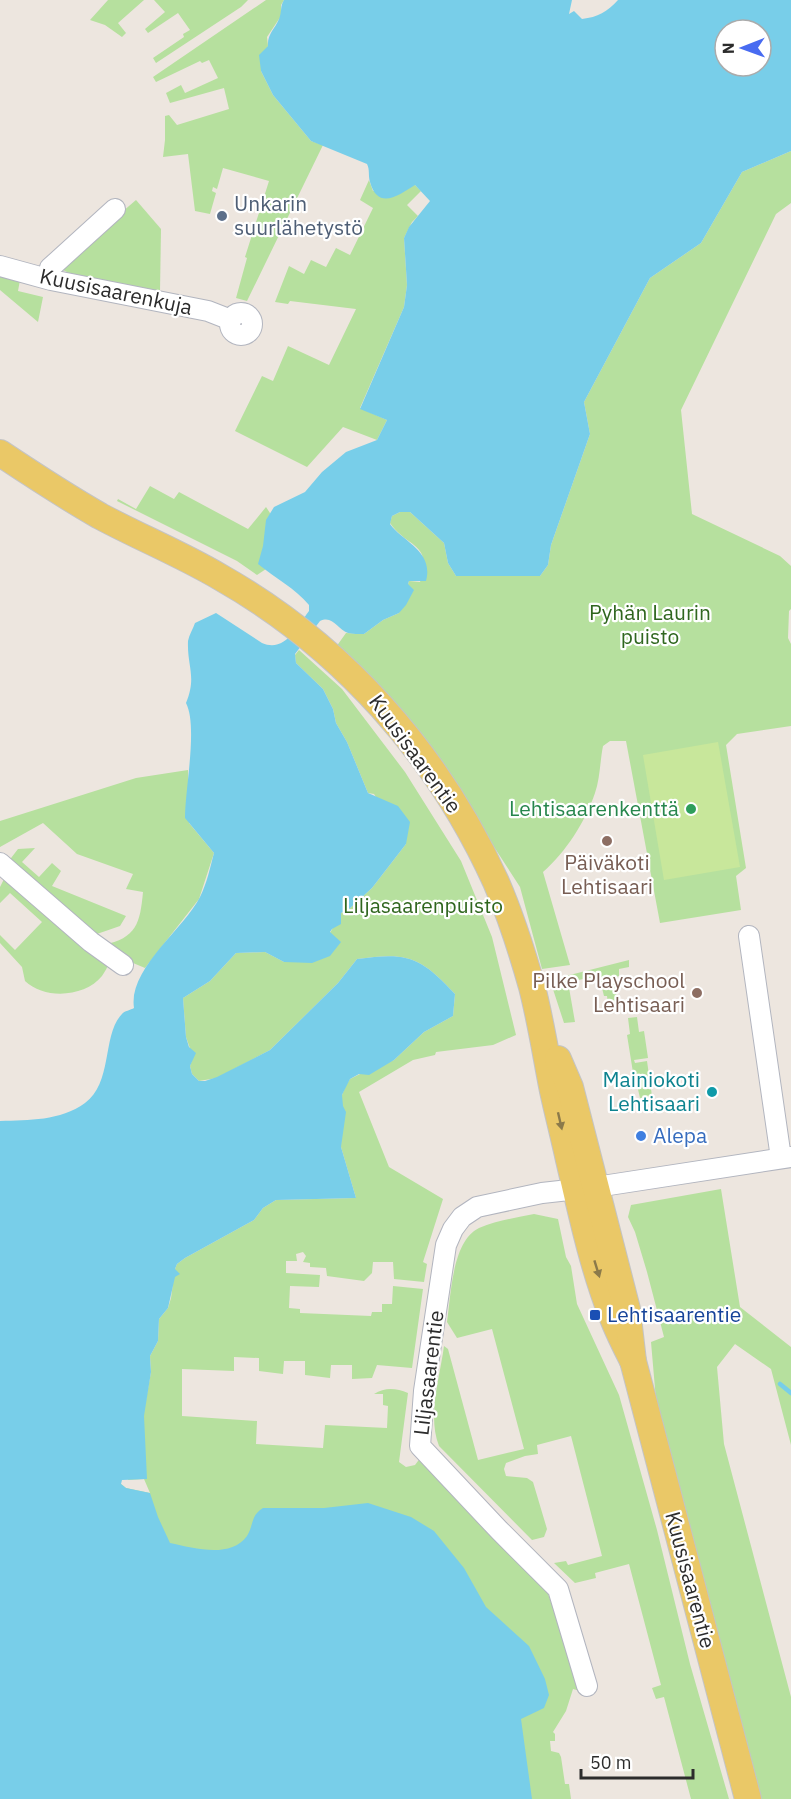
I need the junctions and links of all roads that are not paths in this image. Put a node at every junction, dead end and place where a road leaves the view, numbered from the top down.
1 (114, 210) dead end
2 (0, 266) edge
3 (47, 278) junction
4 (231, 320) dead end
5 (0, 453) edge
6 (0, 863) edge
7 (748, 936) dead end
8 (123, 965) dead end
9 (786, 1157) edge
10 (586, 1188) junction
11 (587, 1686) dead end
12 (748, 1799) edge

1 - 3 street
2 - 3 street, Kuusisaarenkuja
3 - 4 street, Kuusisaarenkuja
5 - 10 main road, Kuusisaarentie
6 - 8 street
7 - 9 street
9 - 10 street
10 - 11 street, Liljasaarentie
10 - 12 main road, Kuusisaarentie

